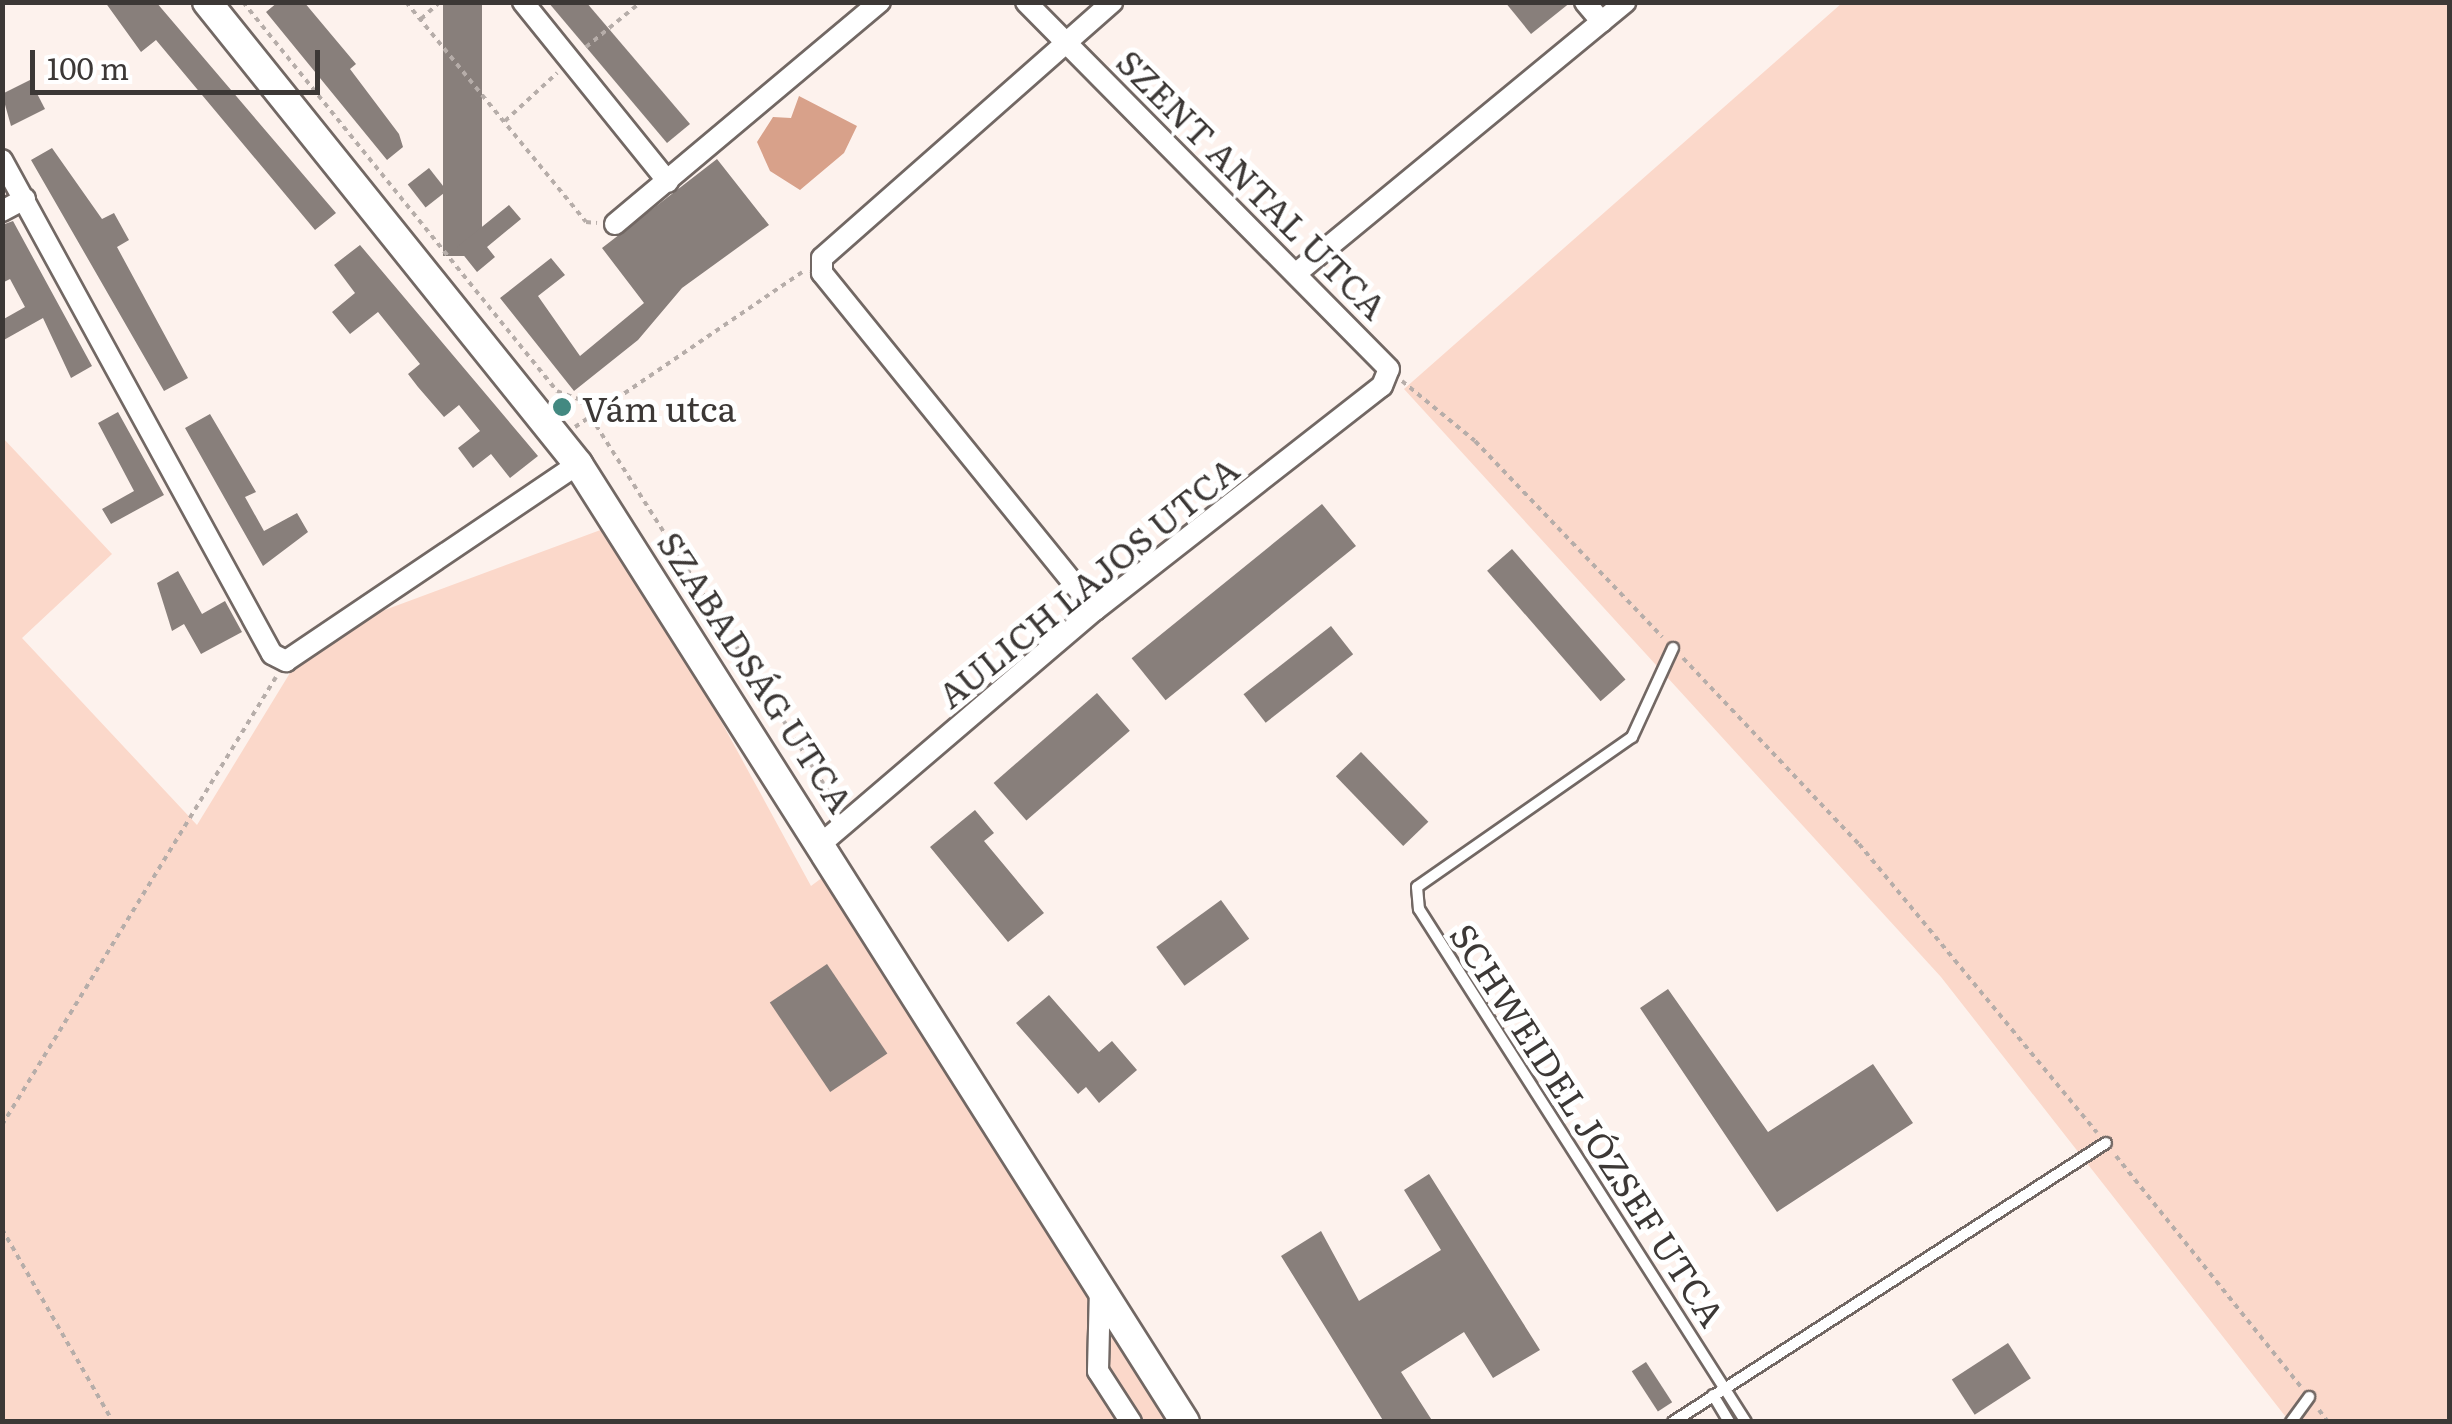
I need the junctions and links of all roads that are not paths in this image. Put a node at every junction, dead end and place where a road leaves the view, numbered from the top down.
1 (208, 2) edge
2 (522, 2) edge
3 (880, 2) edge
4 (1026, 2) edge
5 (1112, 2) edge
6 (1585, 2) edge
7 (1626, 2) edge
8 (1602, 22) junction
9 (1066, 43) junction
10 (2, 160) edge
11 (668, 182) junction
12 (25, 199) junction
13 (2, 211) edge
14 (615, 224) road end
15 (1298, 271) junction
16 (1389, 369) joint
17 (578, 464) junction
18 (1095, 610) junction
19 (1674, 648) road end
20 (822, 843) junction
21 (2106, 1144) road end
22 (1100, 1286) junction
23 (1725, 1388) junction
24 (1714, 1395) junction
25 (2308, 1396) road end
26 (1185, 1421) edge
27 (1131, 1422) edge
28 (1673, 1422) edge
29 (1729, 1422) edge
30 (1746, 1422) edge
31 (2290, 1422) edge

1 - 17 main road, SZABADSÁG UTCA
2 - 11 street
3 - 11 street
4 - 9 street, SZENT ANTAL UTCA
5 - 9 street
6 - 8 street
7 - 8 street
8 - 15 street
9 - 15 street, SZENT ANTAL UTCA
9 - 18 street
10 - 12 street
11 - 14 street
12 - 13 street
12 - 17 street
15 - 16 street, SZENT ANTAL UTCA
16 - 18 street, AULICH LAJOS UTCA
17 - 20 main road, SZABADSÁG UTCA
18 - 20 street, AULICH LAJOS UTCA
19 - 23 lane, SCHWEIDEL JÓZSEF UTCA
20 - 22 main road, SZABADSÁG UTCA
21 - 23 lane
22 - 26 main road, SZABADSÁG UTCA
22 - 27 street
23 - 24 lane
23 - 30 lane, SCHWEIDEL JÓZSEF UTCA
24 - 28 lane
24 - 29 lane
25 - 31 lane

